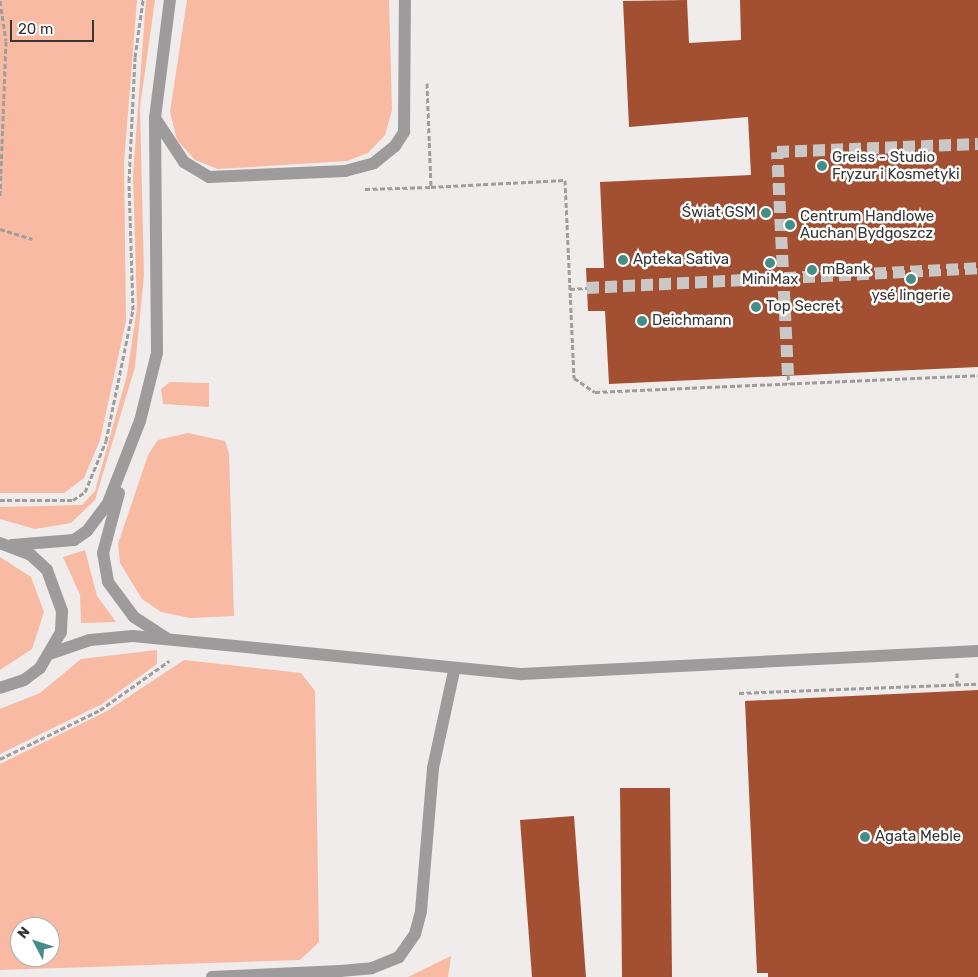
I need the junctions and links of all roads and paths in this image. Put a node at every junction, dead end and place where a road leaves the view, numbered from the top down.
1 (143, 0) edge
2 (170, 0) edge
3 (405, 0) edge
4 (0, 1) edge
5 (427, 80) dead end
6 (155, 118) junction
7 (0, 197) edge
8 (0, 229) edge
9 (32, 239) dead end
10 (587, 288) tunnel mouth
11 (570, 289) junction
12 (788, 375) tunnel mouth
13 (978, 375) edge
14 (789, 384) junction
15 (134, 440) junction
16 (0, 500) edge
17 (6, 544) edge
18 (168, 640) junction
19 (194, 644) junction
20 (978, 651) edge
21 (52, 653) junction
22 (454, 670) junction
23 (978, 684) edge
24 (2, 689) edge
25 (738, 693) dead end
26 (0, 760) edge
27 (212, 977) edge

1 - 16 path
2 - 6 lane
3 - 6 lane
4 - 7 path
5 - 11 path
6 - 15 lane
8 - 9 path
10 - 11 path
11 - 14 path
12 - 14 path
13 - 14 path
15 - 17 lane
15 - 18 lane
17 - 21 lane
18 - 19 lane
18 - 21 lane
19 - 22 lane
19 - 26 path
20 - 22 lane
21 - 24 lane
22 - 27 lane
23 - 25 path

